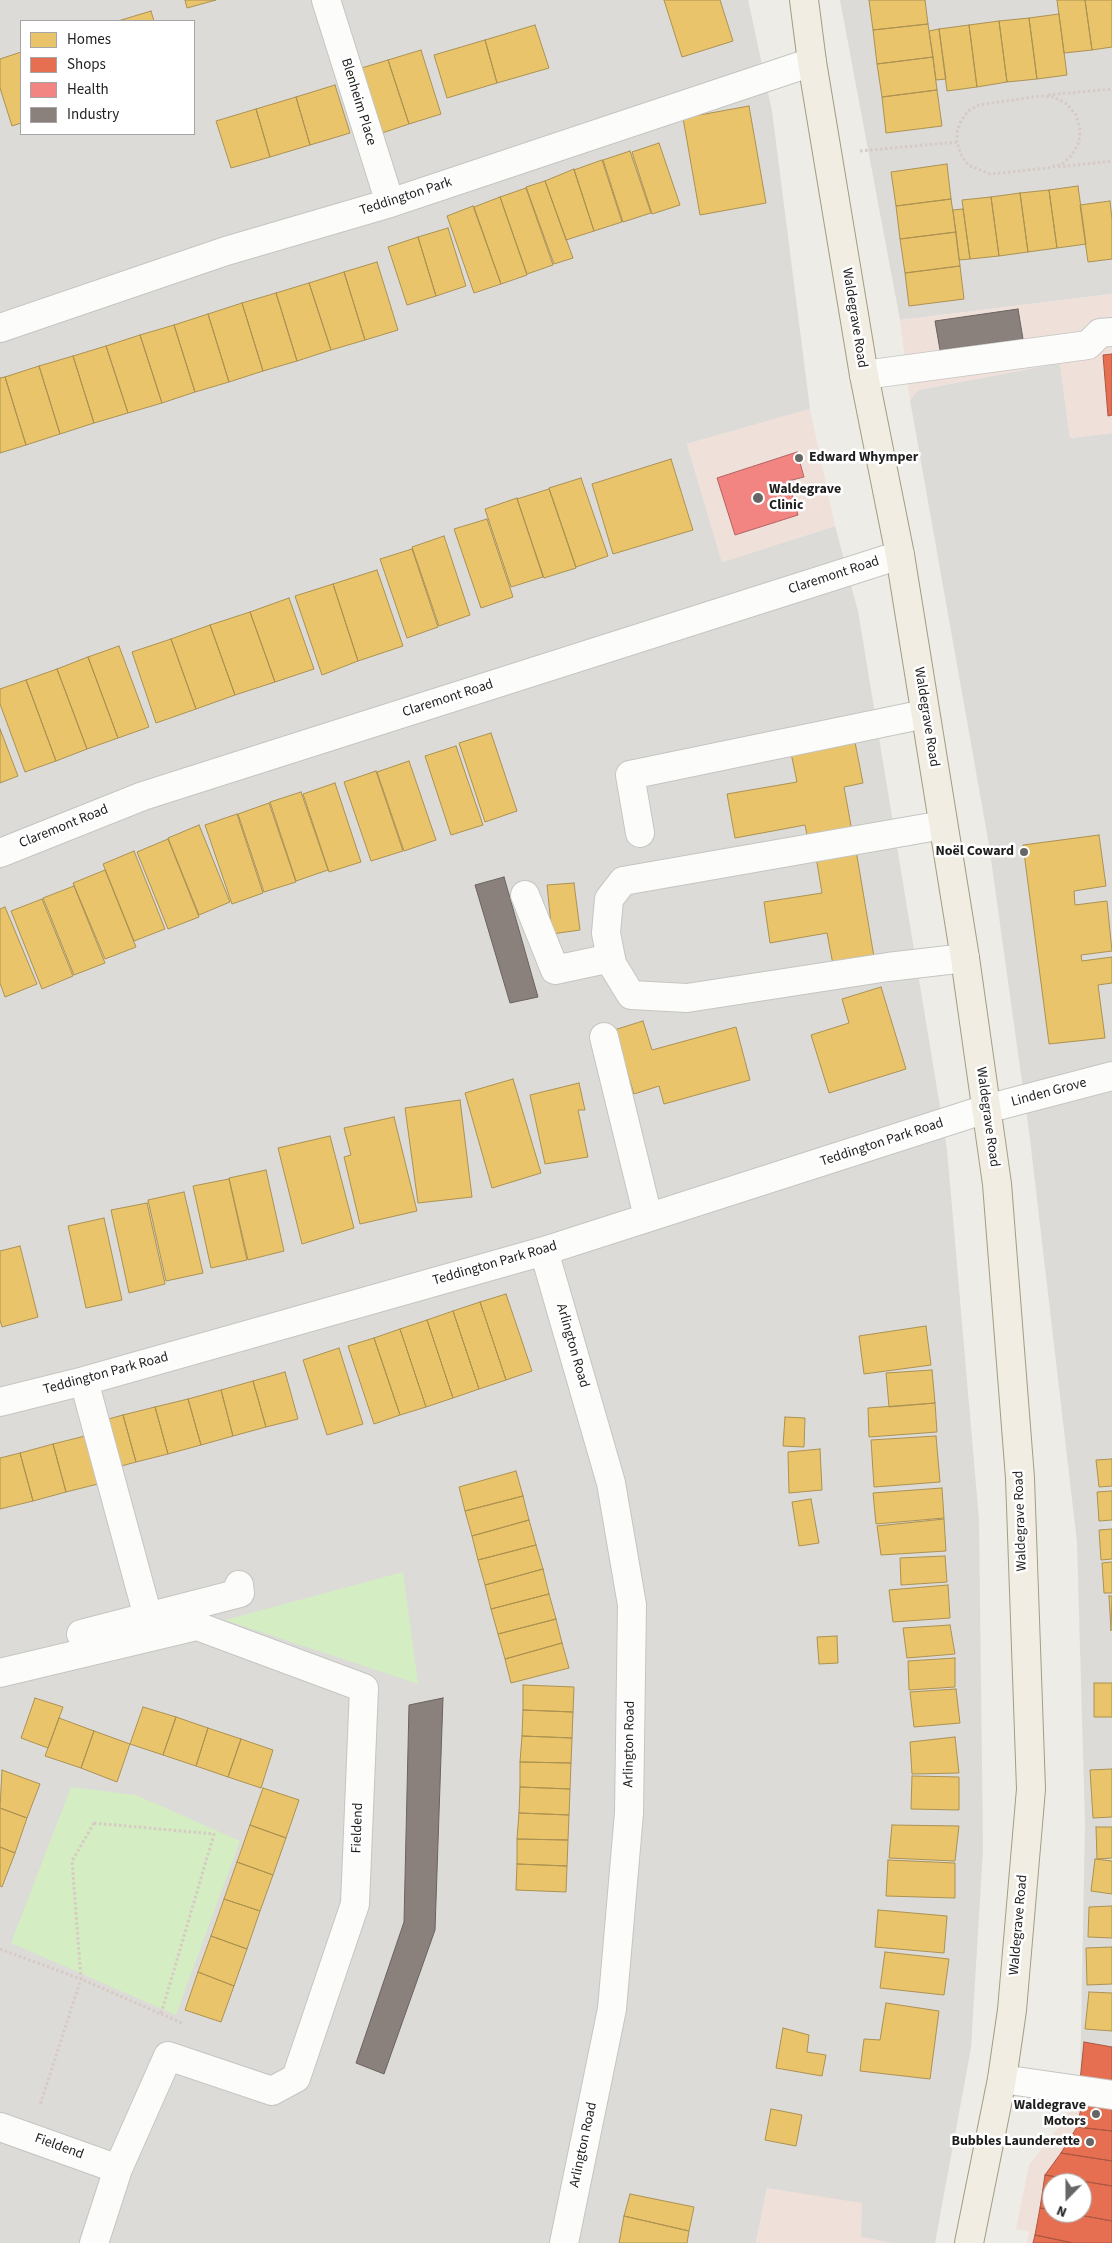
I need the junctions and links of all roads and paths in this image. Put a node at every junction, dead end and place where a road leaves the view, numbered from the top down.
1 (326, 0) edge
2 (804, 0) edge
3 (812, 62) junction
4 (1112, 89) edge
5 (1040, 96) junction
6 (957, 142) junction
7 (827, 154) junction
8 (1112, 162) edge
9 (1048, 168) junction
10 (390, 203) junction
11 (0, 328) edge
12 (1112, 332) edge
13 (864, 375) junction
14 (900, 555) junction
15 (925, 714) junction
16 (943, 825) junction
17 (640, 833) dead end
18 (0, 853) edge
19 (525, 896) dead end
20 (611, 958) junction
21 (965, 958) junction
22 (604, 1037) dead end
23 (1112, 1076) edge
24 (986, 1109) junction
25 (648, 1217) junction
26 (544, 1251) junction
27 (84, 1381) junction
28 (0, 1402) edge
29 (239, 1585) dead end
30 (148, 1617) junction
31 (81, 1634) dead end
32 (0, 1674) edge
33 (0, 1949) edge
34 (81, 1979) junction
35 (1002, 2079) junction
36 (1112, 2095) edge
37 (0, 2127) edge
38 (29, 2136) junction
39 (118, 2169) junction
40 (94, 2243) edge
41 (564, 2243) edge
42 (969, 2243) edge

1 - 10 street, Blenheim Place
2 - 3 main road, Waldegrave Road
3 - 7 main road, Waldegrave Road
3 - 10 street, Teddington Park
4 - 5 path
5 - 6 path
5 - 9 path
6 - 7 path
6 - 9 path
7 - 13 main road, Waldegrave Road
8 - 9 path
10 - 11 street, Teddington Park
12 - 13 street
13 - 14 main road, Waldegrave Road
14 - 15 main road, Waldegrave Road
14 - 18 street, Claremont Road
15 - 16 main road, Waldegrave Road
15 - 17 street
16 - 20 street
16 - 21 main road, Waldegrave Road
19 - 20 street
20 - 21 street
21 - 24 main road, Waldegrave Road
22 - 25 street
23 - 24 street, Linden Grove
24 - 25 street, Teddington Park Road
24 - 35 main road, Waldegrave Road
25 - 26 street, Teddington Park Road
26 - 27 street, Teddington Park Road
26 - 41 street, Arlington Road
27 - 28 street, Teddington Park Road
27 - 30 street
29 - 30 street
30 - 31 street
32 - 39 street, Fieldend
33 - 34 path
34 - 34 path
34 - 38 path
35 - 36 street
35 - 42 main road, Waldegrave Road
37 - 38 street, Fieldend
38 - 39 street, Fieldend
39 - 40 street, Fieldend

